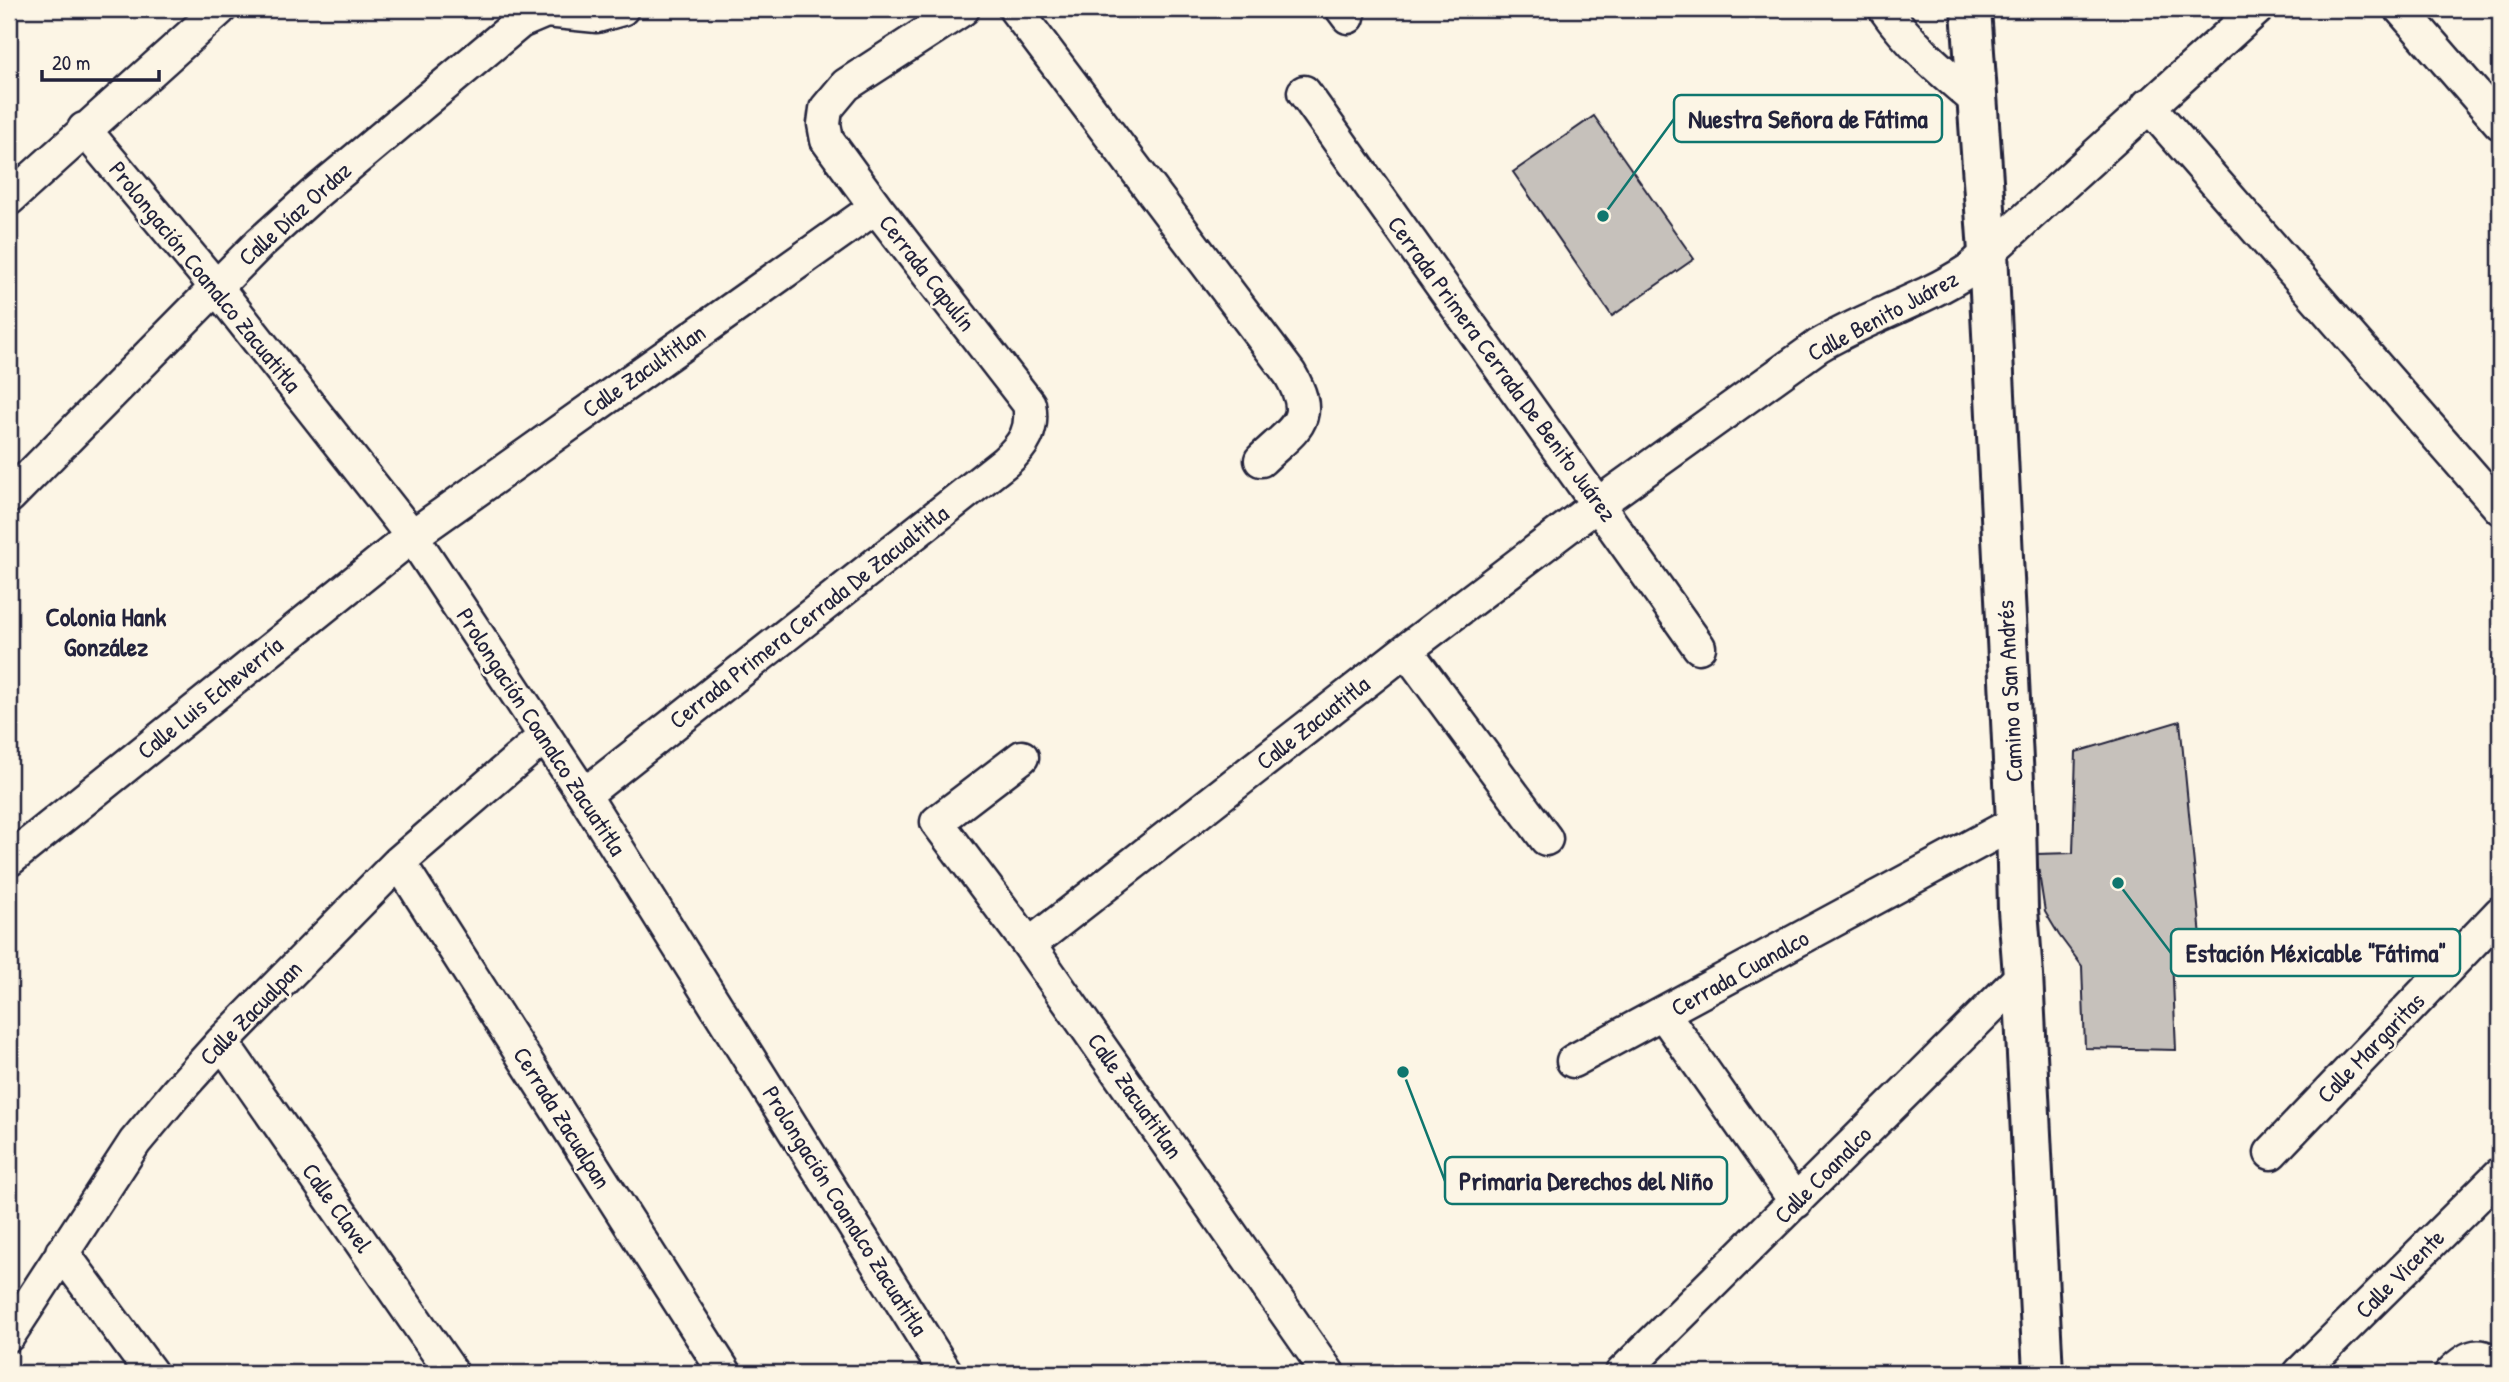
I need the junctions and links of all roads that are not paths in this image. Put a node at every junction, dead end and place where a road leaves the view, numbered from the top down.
1 (220, 9) edge
2 (622, 9) edge
3 (963, 9) edge
4 (1015, 9) edge
5 (1885, 9) edge
6 (1971, 9) edge
7 (2257, 9) edge
8 (2401, 9) edge
9 (1304, 92) dead end
10 (1977, 101) junction
11 (2148, 105) junction
12 (2500, 123) edge
13 (84, 129) junction
14 (9, 199) edge
15 (876, 207) junction
16 (1988, 253) junction
17 (216, 287) junction
18 (1028, 435) joint
19 (1261, 460) dead end
20 (9, 497) edge
21 (1598, 504) junction
22 (2500, 508) edge
23 (412, 536) junction
24 (1699, 647) dead end
25 (1406, 650) junction
26 (545, 736) junction
27 (1021, 757) dead end
28 (584, 795) junction
29 (2016, 822) junction
30 (1546, 839) dead end
31 (9, 860) edge
32 (400, 862) junction
33 (2500, 914) edge
34 (1030, 945) junction
35 (2023, 975) junction
36 (1663, 1013) junction
37 (222, 1042) junction
38 (1573, 1061) dead end
39 (2271, 1153) dead end
40 (2500, 1174) edge
41 (1796, 1202) junction
42 (62, 1252) junction
43 (9, 1335) edge
44 (2500, 1370) edge
45 (151, 1373) edge
46 (452, 1373) edge
47 (725, 1373) edge
48 (946, 1373) edge
49 (1328, 1373) edge
50 (1622, 1373) edge
51 (2043, 1373) edge
52 (2300, 1373) edge
53 (2451, 1373) edge

1 - 13 street
2 - 17 street, Calle Díaz Ordaz
3 - 15 street, Cerrada Capulín
4 - 19 street
5 - 10 street
6 - 10 main road, Camino a San Andrés
7 - 11 street, Calle Benito Juárez
8 - 12 street
9 - 21 street, Cerrada Primera Cerrada De Benito Juárez
10 - 16 main road, Camino a San Andrés
11 - 16 street, Calle Benito Juárez
11 - 22 street
13 - 14 street
13 - 17 street, Prolongación Coanalco Zacuatitla
15 - 18 street, Cerrada Capulín
15 - 23 street, Calle Zacultitlan
16 - 21 street, Calle Benito Juárez
16 - 29 main road, Camino a San Andrés
17 - 20 street, Calle Díaz Ordaz
17 - 23 street, Prolongación Coanalco Zacuatitla
18 - 28 street, Cerrada Primera Cerrada De Zacualtitla
21 - 24 street, Cerrada Primera Cerrada De Benito Juárez
21 - 25 street, Calle Zacuatitla
23 - 26 street, Prolongación Coanalco Zacuatitla
23 - 31 street, Calle Luis Echeverría
25 - 30 street
25 - 34 street, Calle Zacuatitla
26 - 28 street, Prolongación Coanalco Zacuatitla
26 - 32 street, Calle Zacualpan
27 - 34 street, Calle Zacuatitlan
28 - 48 street, Prolongación Coanalco Zacuatitla
29 - 35 main road, Camino a San Andrés
29 - 36 street, Cerrada Cuanalco
32 - 37 street, Calle Zacualpan
32 - 47 street, Cerrada Zacualpan
33 - 39 street, Calle Margaritas
34 - 49 street, Calle Zacuatitlan
35 - 41 street, Calle Coanalco
35 - 51 main road, Camino a San Andrés
36 - 38 street
36 - 41 street, Cerrada Cuanalco
37 - 42 street, Calle Zacualpan
37 - 46 street, Calle Clavel
40 - 52 street, Calle Vicente
41 - 50 street, Calle Coanalco
42 - 43 street, Calle Zacualpan
42 - 45 street
44 - 53 street

